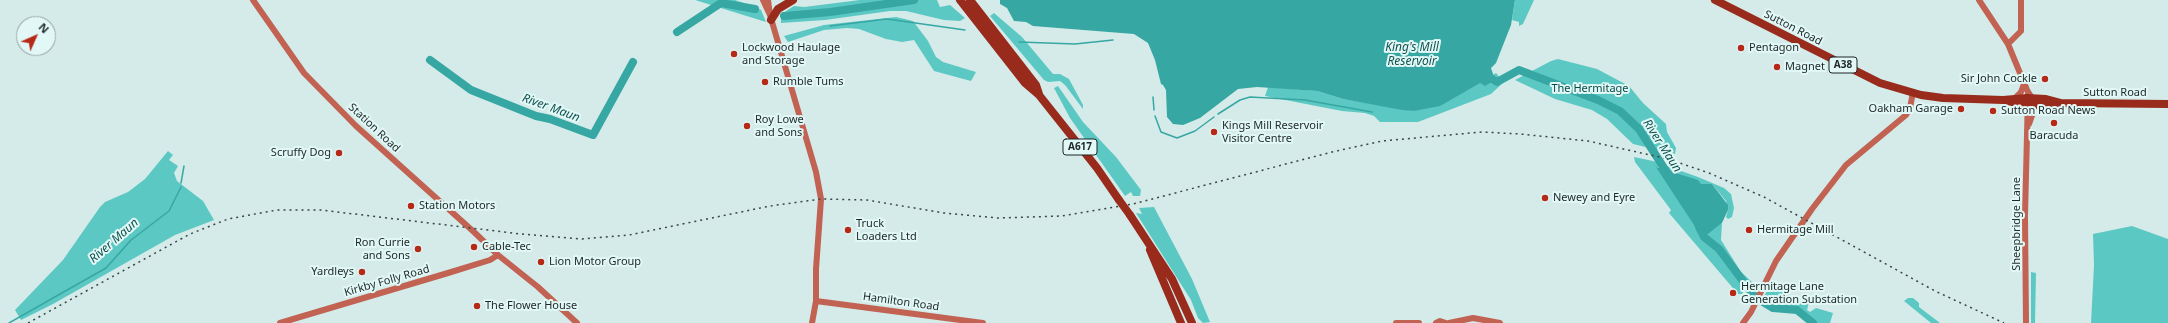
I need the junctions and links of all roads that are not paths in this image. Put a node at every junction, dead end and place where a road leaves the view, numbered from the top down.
1 (253, 0) edge
2 (763, 0) edge
3 (768, 0) edge
4 (785, 0) edge
5 (793, 0) edge
6 (803, 0) edge
7 (960, 0) edge
8 (970, 0) edge
9 (1715, 0) edge
10 (1979, 0) edge
11 (2021, 0) edge
12 (771, 18) junction
13 (985, 26) junction
14 (2008, 44) junction
15 (2024, 84) junction
16 (1913, 92) junction
17 (2015, 98) junction
18 (2003, 100) junction
19 (2030, 100) junction
20 (2168, 104) edge
21 (1146, 240) junction
22 (498, 255) junction
23 (1158, 255) junction
24 (816, 301) junction
25 (280, 323) edge
26 (577, 323) edge
27 (812, 323) edge
28 (983, 323) edge
29 (1181, 323) edge
30 (1187, 323) edge
31 (1192, 323) edge
32 (1396, 323) edge
33 (1420, 323) edge
34 (1436, 323) edge
35 (1446, 323) edge
36 (1449, 323) edge
37 (1500, 323) edge
38 (1743, 323) edge
39 (2026, 323) edge

1 - 22 main road, Station Road
2 - 12 main road
3 - 12 main road
4 - 5 highway
5 - 6 highway
5 - 12 highway
7 - 13 highway, A617
8 - 13 highway, A617
9 - 16 highway, Sutton Road / A38
10 - 14 main road
11 - 14 main road
12 - 24 main road
13 - 21 highway, A617, bridge
14 - 15 main road
15 - 17 main road
15 - 19 main road
16 - 18 highway, Sutton Road / A38
16 - 38 main road
17 - 18 highway, Sutton Road / A38
17 - 19 highway, Sutton Road / A38
18 - 19 highway, Sutton Road / A38
19 - 20 highway, Sutton Road / A38
19 - 39 main road, Sheepbridge Lane
21 - 23 highway, A617
21 - 29 highway, A617
22 - 25 main road, Kirkby Folly Road
22 - 26 main road, Station Road
23 - 30 highway
23 - 31 highway, A617
24 - 27 main road
24 - 28 main road, Hamilton Road
32 - 33 main road
34 - 35 main road
36 - 37 main road

